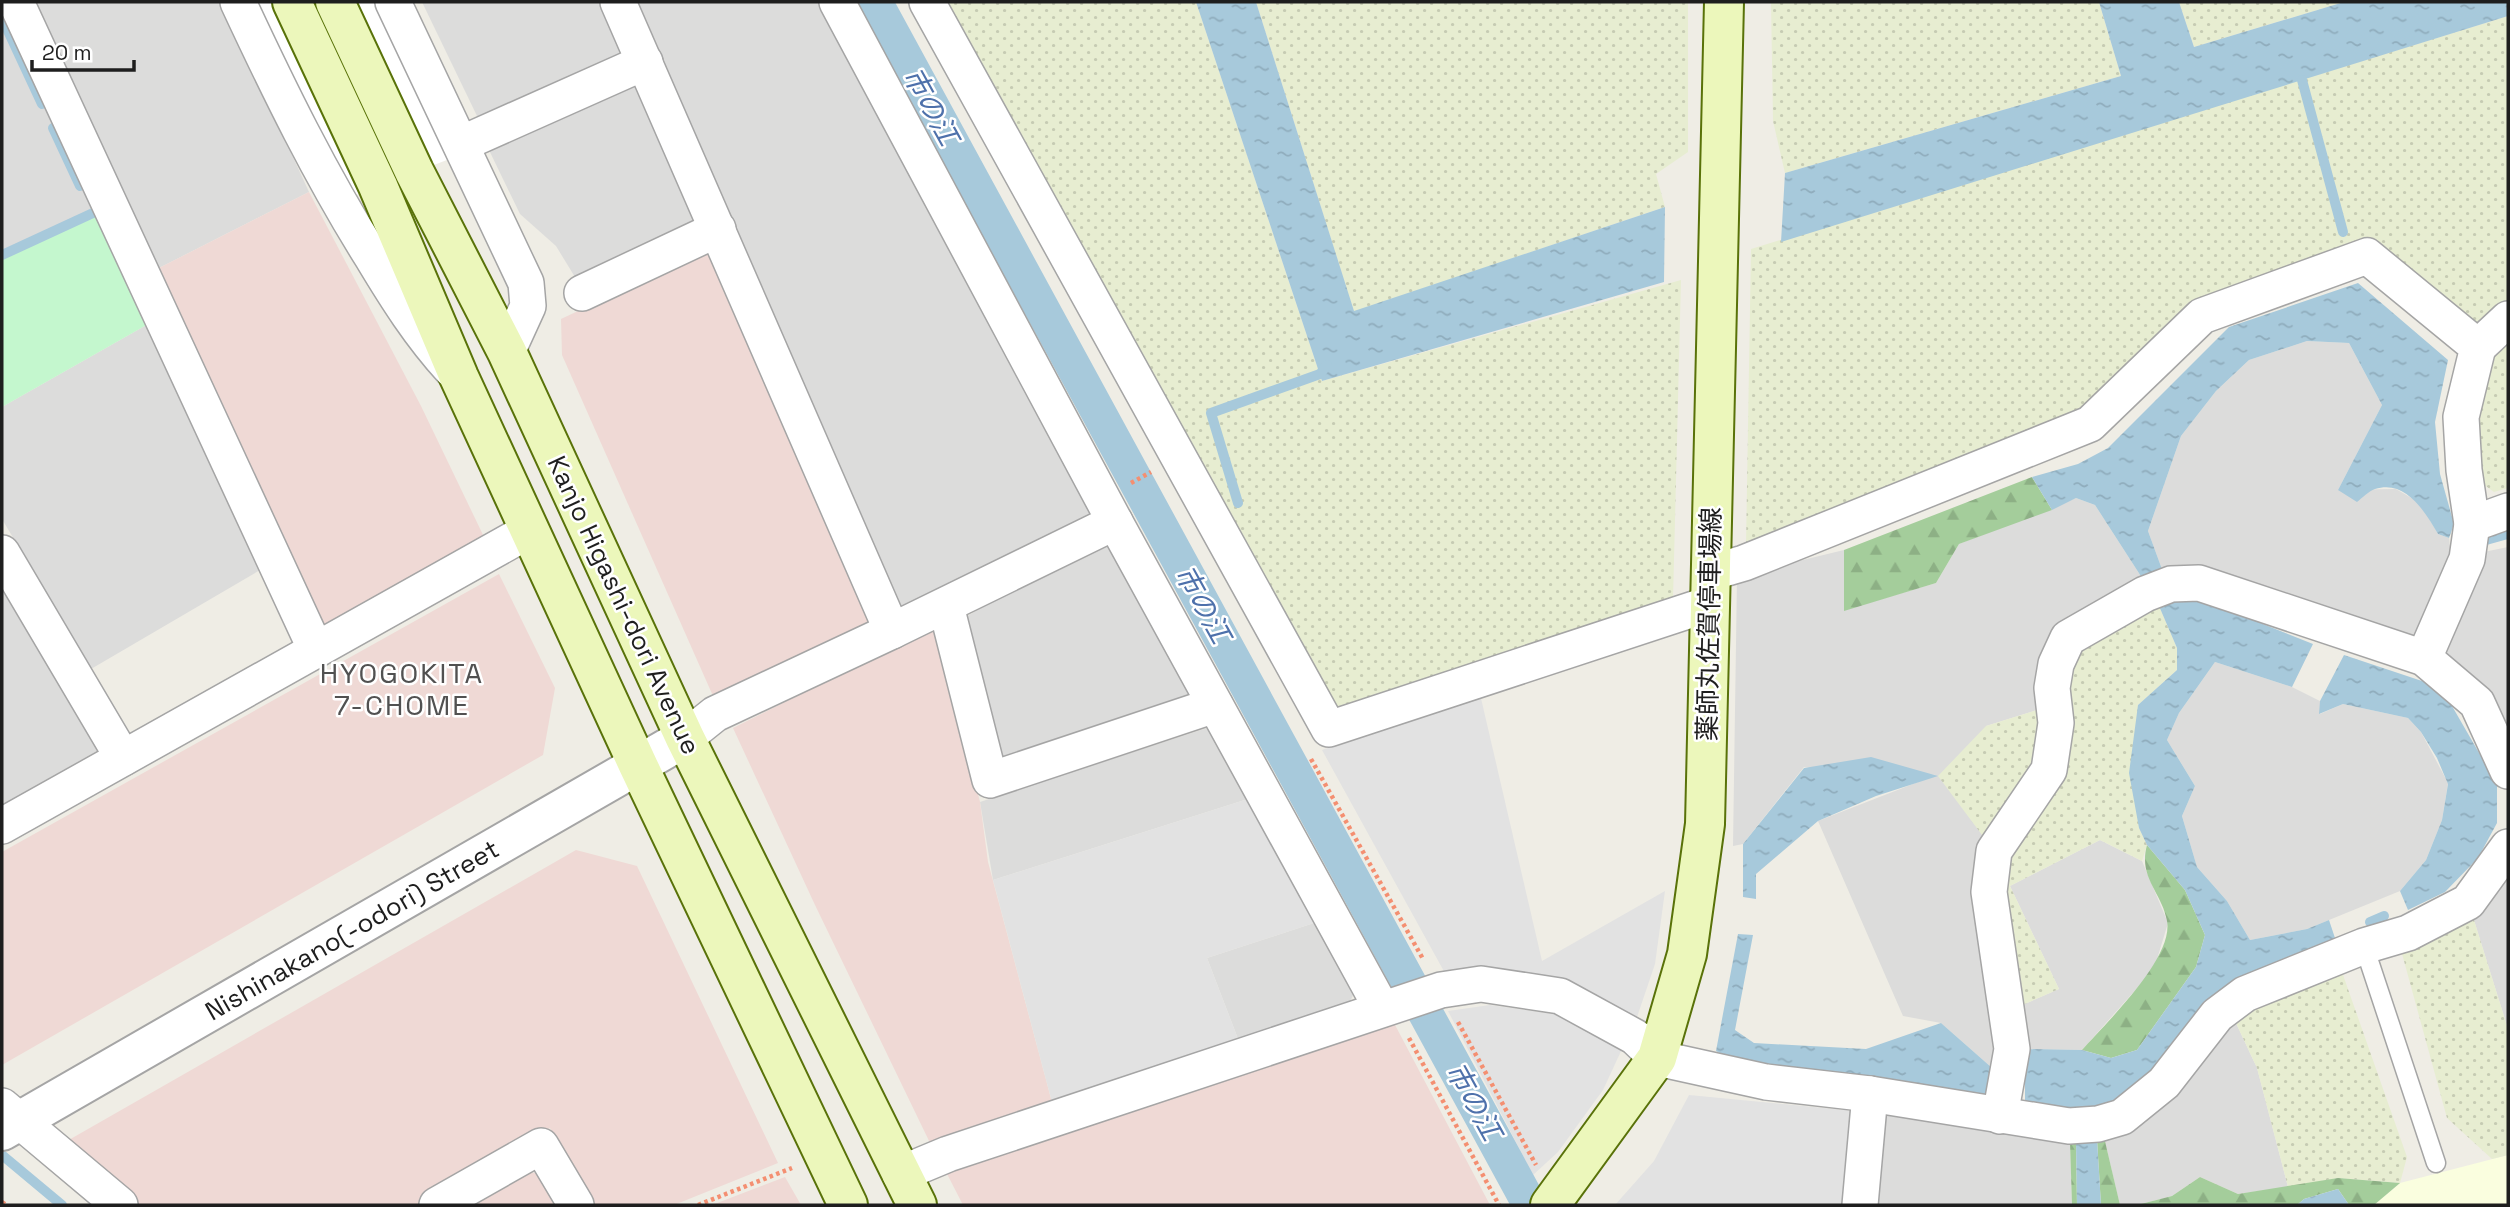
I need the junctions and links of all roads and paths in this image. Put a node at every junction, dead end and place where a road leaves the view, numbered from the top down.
1 (16, 2) edge
2 (238, 2) edge
3 (292, 2) edge
4 (335, 2) edge
5 (393, 2) edge
6 (618, 2) edge
7 (837, 2) edge
8 (927, 2) edge
9 (1724, 2) edge
10 (645, 62) junction
11 (460, 144) junction
12 (718, 229) junction
13 (582, 293) dead end
14 (2508, 318) edge
15 (2478, 347) junction
16 (507, 352) junction
17 (459, 377) junction
18 (1155, 470) dead end
19 (1117, 506) junction
20 (2508, 511) edge
21 (2472, 524) junction
22 (530, 530) junction
23 (2, 553) edge
24 (1709, 588) junction
25 (946, 606) junction
26 (892, 631) junction
27 (316, 650) junction
28 (2424, 658) junction
29 (1215, 705) junction
30 (685, 738) junction
31 (123, 758) junction
32 (638, 765) junction
33 (2508, 771) edge
34 (2, 826) edge
35 (2508, 847) edge
36 (2364, 946) junction
37 (1441, 990) junction
38 (1387, 1008) junction
39 (1657, 1058) junction
40 (1870, 1094) junction
41 (2000, 1116) junction
42 (8, 1120) edge
43 (2436, 1163) dead end
44 (793, 1168) dead end
45 (908, 1190) edge
46 (1549, 1194) edge
47 (2, 1202) edge
48 (6, 1205) edge
49 (120, 1205) edge
50 (437, 1205) edge
51 (576, 1205) edge
52 (698, 1205) edge
53 (848, 1205) edge
54 (1499, 1205) edge
55 (1860, 1205) edge

1 - 27 street
2 - 17 street
3 - 17 main road, Kanjo Higashi-dori Avenue
4 - 16 main road, Kanjo Higashi-dori Avenue
5 - 11 street
6 - 10 street
7 - 19 street
8 - 24 street
9 - 24 main road, 薬師丸佐賀停車場線
10 - 11 street
10 - 12 street
11 - 16 street
12 - 13 street
12 - 26 street
14 - 15 street
15 - 21 street
15 - 24 street
16 - 30 main road, Kanjo Higashi-dori Avenue
17 - 22 main road, Kanjo Higashi-dori Avenue
18 - 19 path
19 - 25 street
19 - 29 street
20 - 21 street
21 - 28 street
22 - 27 street
22 - 32 main road, Kanjo Higashi-dori Avenue
23 - 31 street
24 - 39 main road, 薬師丸佐賀停車場線
25 - 26 street
25 - 29 street
26 - 30 street
27 - 31 street
28 - 33 street
28 - 41 street
29 - 38 street
30 - 32 street, Nishinakano(-odori) Street
30 - 45 main road, Kanjo Higashi-dori Avenue
31 - 34 street
32 - 42 street, Nishinakano(-odori) Street
32 - 53 main road, Kanjo Higashi-dori Avenue
35 - 36 street
36 - 41 street
36 - 43 lane
37 - 38 street
37 - 39 street
37 - 46 path
38 - 45 street
38 - 54 path
39 - 40 street
39 - 46 main road, 薬師丸佐賀停車場線
40 - 41 street
40 - 55 street
42 - 49 street
44 - 52 path
47 - 48 path
50 - 51 street

